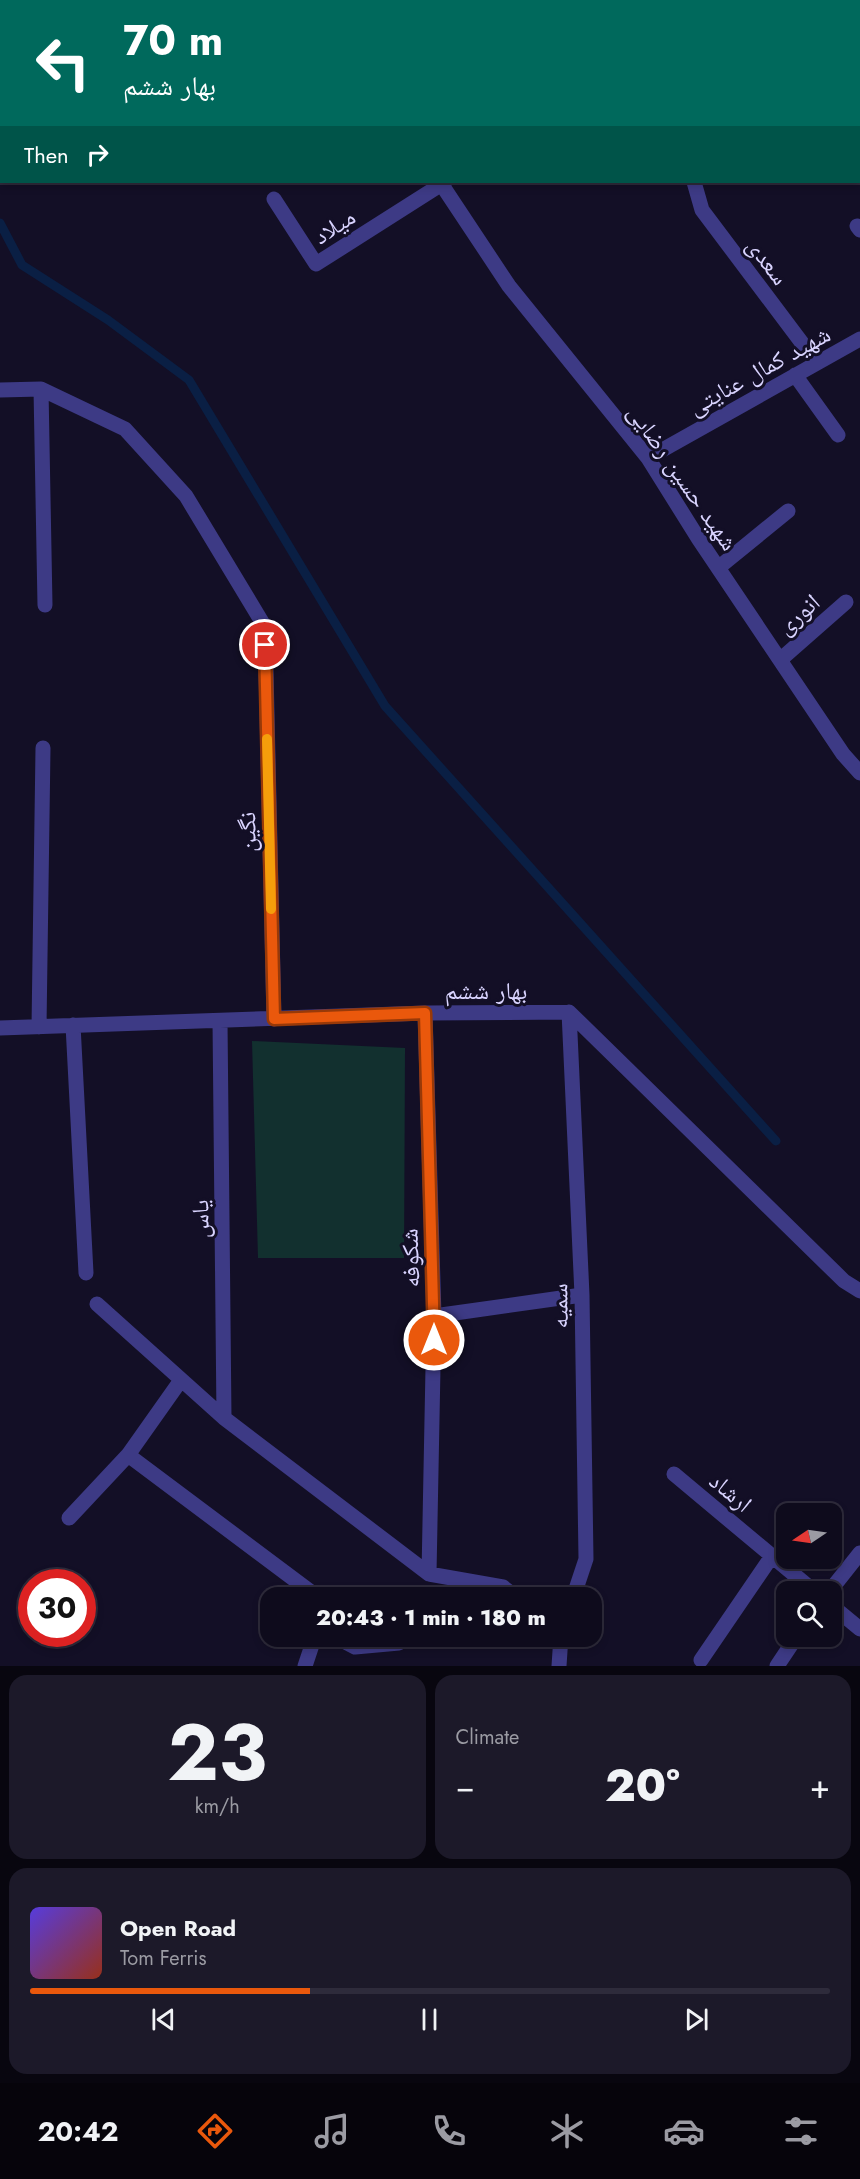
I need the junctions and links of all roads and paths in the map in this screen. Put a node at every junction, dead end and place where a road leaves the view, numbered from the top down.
1 (440, 183) edge
2 (443, 183) edge
3 (694, 183) edge
4 (274, 199) dead end
5 (860, 339) edge
6 (817, 363) junction
7 (795, 375) junction
8 (41, 389) junction
9 (0, 390) edge
10 (838, 435) dead end
11 (648, 458) junction
12 (788, 511) dead end
13 (718, 568) junction
14 (846, 602) dead end
15 (45, 605) dead end
16 (780, 660) junction
17 (43, 748) dead end
18 (860, 773) edge
19 (569, 1012) junction
20 (425, 1013) junction
21 (274, 1019) junction
22 (220, 1021) junction
23 (73, 1026) junction
24 (39, 1027) junction
25 (0, 1028) edge
26 (86, 1273) dead end
27 (860, 1291) edge
28 (582, 1295) junction
29 (97, 1304) dead end
30 (434, 1316) junction
31 (181, 1380) junction
32 (224, 1418) junction
33 (128, 1455) junction
34 (674, 1474) dead end
35 (69, 1518) dead end
36 (860, 1553) edge
37 (772, 1556) junction
38 (429, 1574) junction
39 (802, 1581) edge
40 (838, 1581) edge
41 (304, 1587) edge
42 (503, 1587) edge
43 (577, 1587) edge
44 (842, 1614) edge
45 (860, 1629) edge
46 (311, 1647) edge
47 (560, 1647) edge
48 (790, 1647) edge
49 (701, 1660) dead end
50 (305, 1666) edge
51 (559, 1666) edge
52 (777, 1666) edge

1 - 4 street, میلاد
2 - 11 street, شهید حسین رضایی
3 - 6 street, سعدی
5 - 6 street, شهید کمال عنایتی
6 - 7 street, شهید کمال عنایتی
7 - 10 street
7 - 11 street, شهید کمال عنایتی
8 - 9 street
8 - 15 street
8 - 21 street, نگین
11 - 13 street, شهید حسین رضایی
12 - 13 street
13 - 16 street, شهید حسین رضایی
14 - 16 street, انوری
16 - 18 street, شهید حسین رضایی
17 - 24 street
19 - 20 street, بهار ششم
19 - 27 street
19 - 28 street, سمیه
20 - 21 street, بهار ششم
20 - 30 street, شکوفه
21 - 22 street, بهار ششم
22 - 23 street, بهار ششم
22 - 32 street, یاس
23 - 24 street, بهار ششم
23 - 26 street
24 - 25 street, بهار ششم
28 - 30 street
28 - 43 street, سمیه
29 - 31 street
30 - 38 street, شکوفه
31 - 32 street
31 - 33 street
32 - 38 street
33 - 35 street
33 - 41 street
34 - 37 street, ارشاد
36 - 40 street
37 - 39 street, ارشاد
37 - 49 street
38 - 42 street
44 - 45 street
46 - 50 street
47 - 51 street
48 - 52 street

